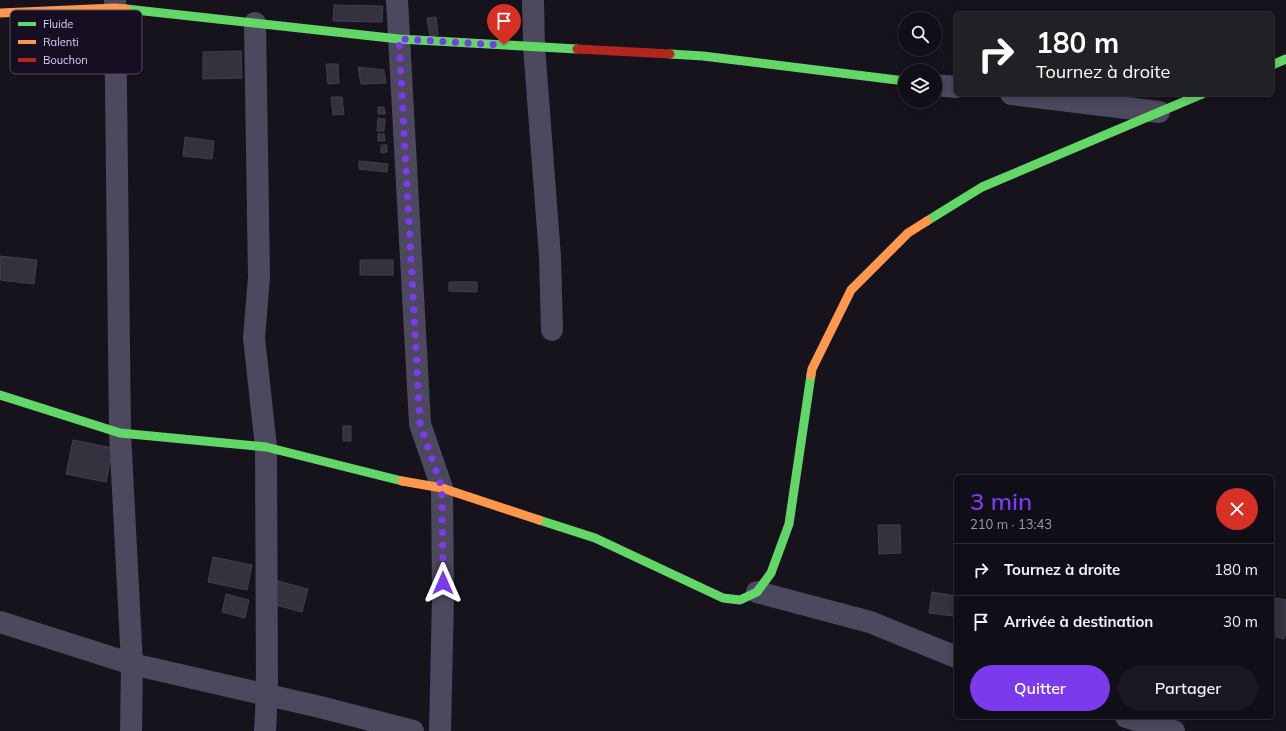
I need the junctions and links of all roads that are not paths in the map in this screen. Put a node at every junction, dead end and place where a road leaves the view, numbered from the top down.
1 (397, 0) edge
2 (533, 0) edge
3 (115, 4) edge
4 (38, 10) edge
5 (10, 12) edge
6 (0, 13) edge
7 (255, 23) junction
8 (399, 39) junction
9 (534, 46) junction
10 (1286, 59) edge
11 (1274, 64) edge
12 (116, 74) edge
13 (898, 80) edge
14 (942, 86) edge
15 (954, 87) edge
16 (1027, 96) edge
17 (1197, 96) edge
18 (1159, 112) junction
19 (552, 330) dead end
20 (0, 395) edge
21 (120, 433) junction
22 (266, 448) junction
23 (442, 488) junction
24 (757, 592) junction
25 (0, 622) edge
26 (954, 656) edge
27 (132, 664) junction
28 (267, 694) junction
29 (1133, 719) edge
30 (131, 731) edge
31 (265, 731) edge
32 (413, 731) edge
33 (440, 731) edge
34 (1174, 731) edge

1 - 8 street
2 - 9 street
3 - 4 street
3 - 7 street
5 - 6 street
7 - 8 street
7 - 22 street
8 - 9 street
8 - 23 street
9 - 13 street
9 - 19 street
10 - 11 street
12 - 21 street
14 - 15 street
16 - 18 street
17 - 18 street
18 - 24 street
20 - 21 street
21 - 22 street
21 - 27 street
22 - 23 street
22 - 28 street
23 - 24 street
23 - 33 street
24 - 26 street
25 - 27 street
27 - 28 street
27 - 30 street
28 - 31 street
28 - 32 street
29 - 34 street

